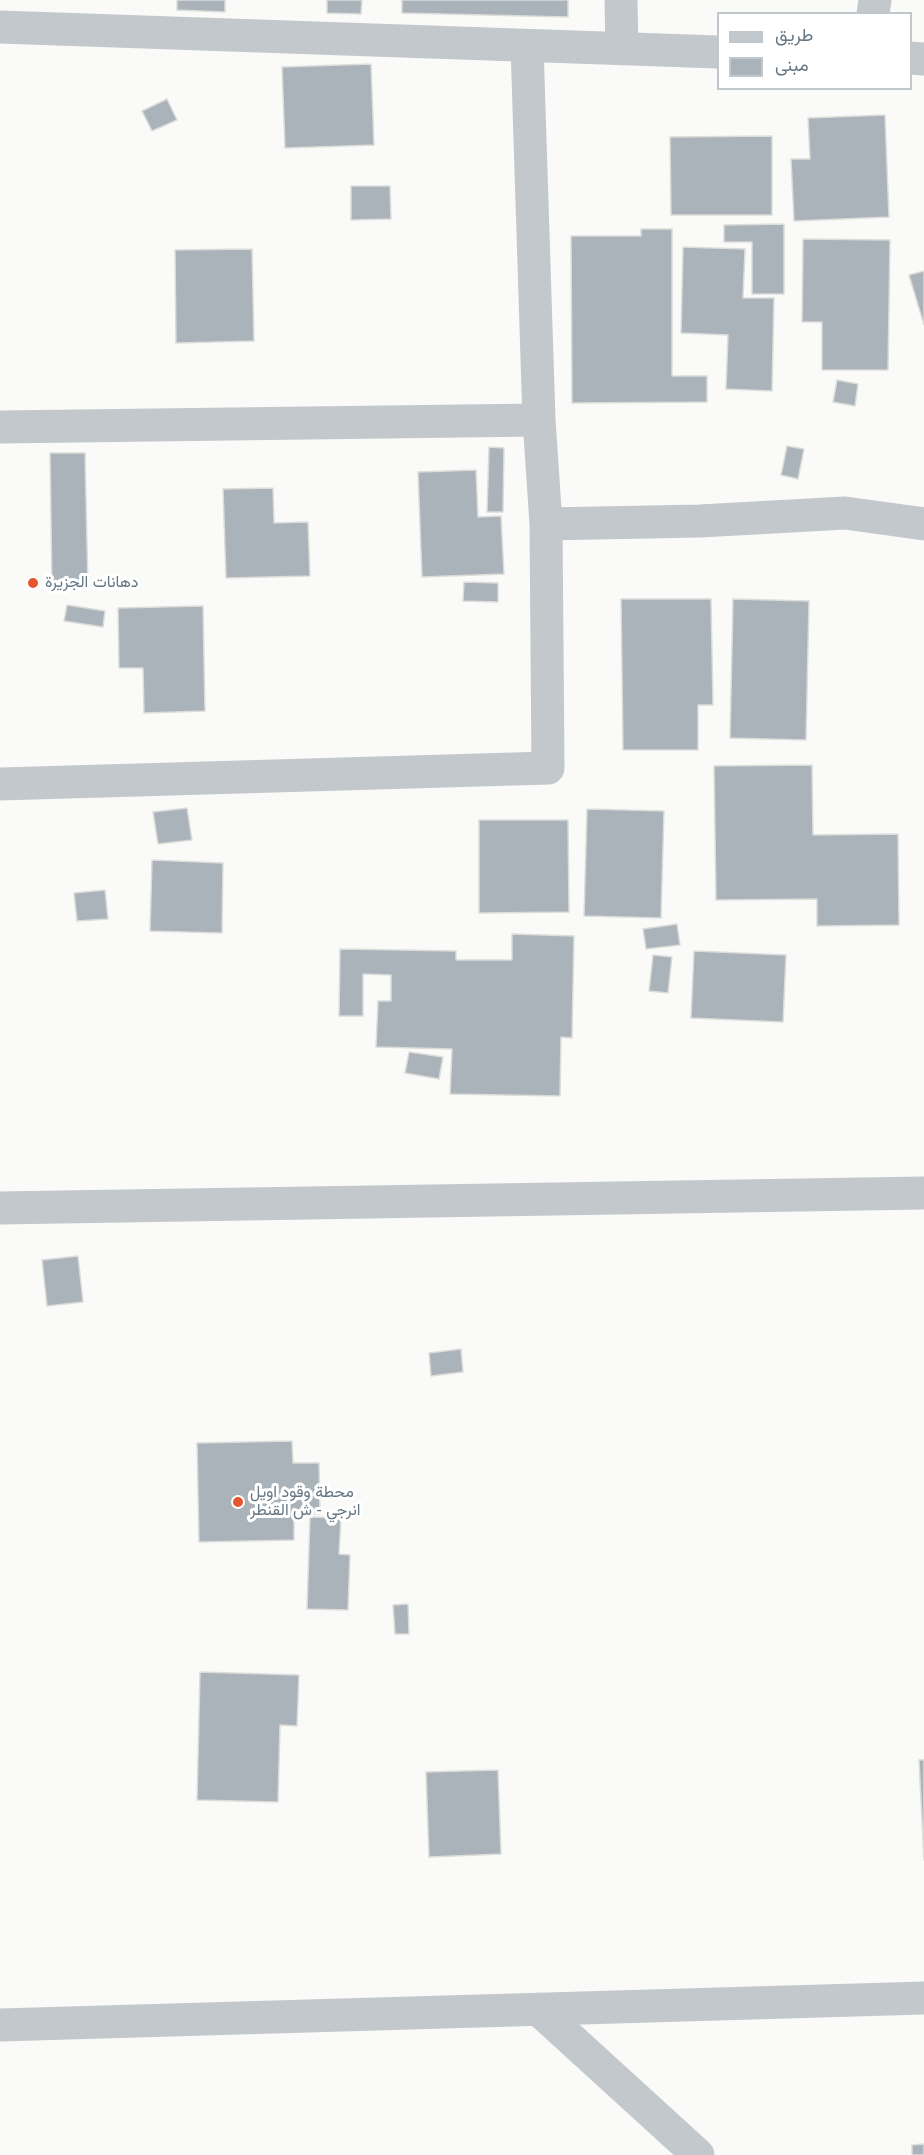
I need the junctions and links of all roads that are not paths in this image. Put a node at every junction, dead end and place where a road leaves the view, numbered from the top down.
1 (621, 0) edge
2 (0, 27) edge
3 (527, 46) junction
4 (622, 49) junction
5 (717, 52) edge
6 (539, 420) junction
7 (0, 427) edge
8 (546, 524) junction
9 (924, 524) edge
10 (0, 784) edge
11 (924, 1193) edge
12 (0, 1208) edge
13 (924, 1998) edge
14 (538, 2009) junction
15 (0, 2025) edge
16 (698, 2155) edge

1 - 4 street
2 - 3 street
3 - 4 street
3 - 6 street
4 - 5 street
6 - 7 street
6 - 8 street
8 - 9 street
8 - 10 street
11 - 12 street
13 - 14 street
14 - 15 street
14 - 16 street

